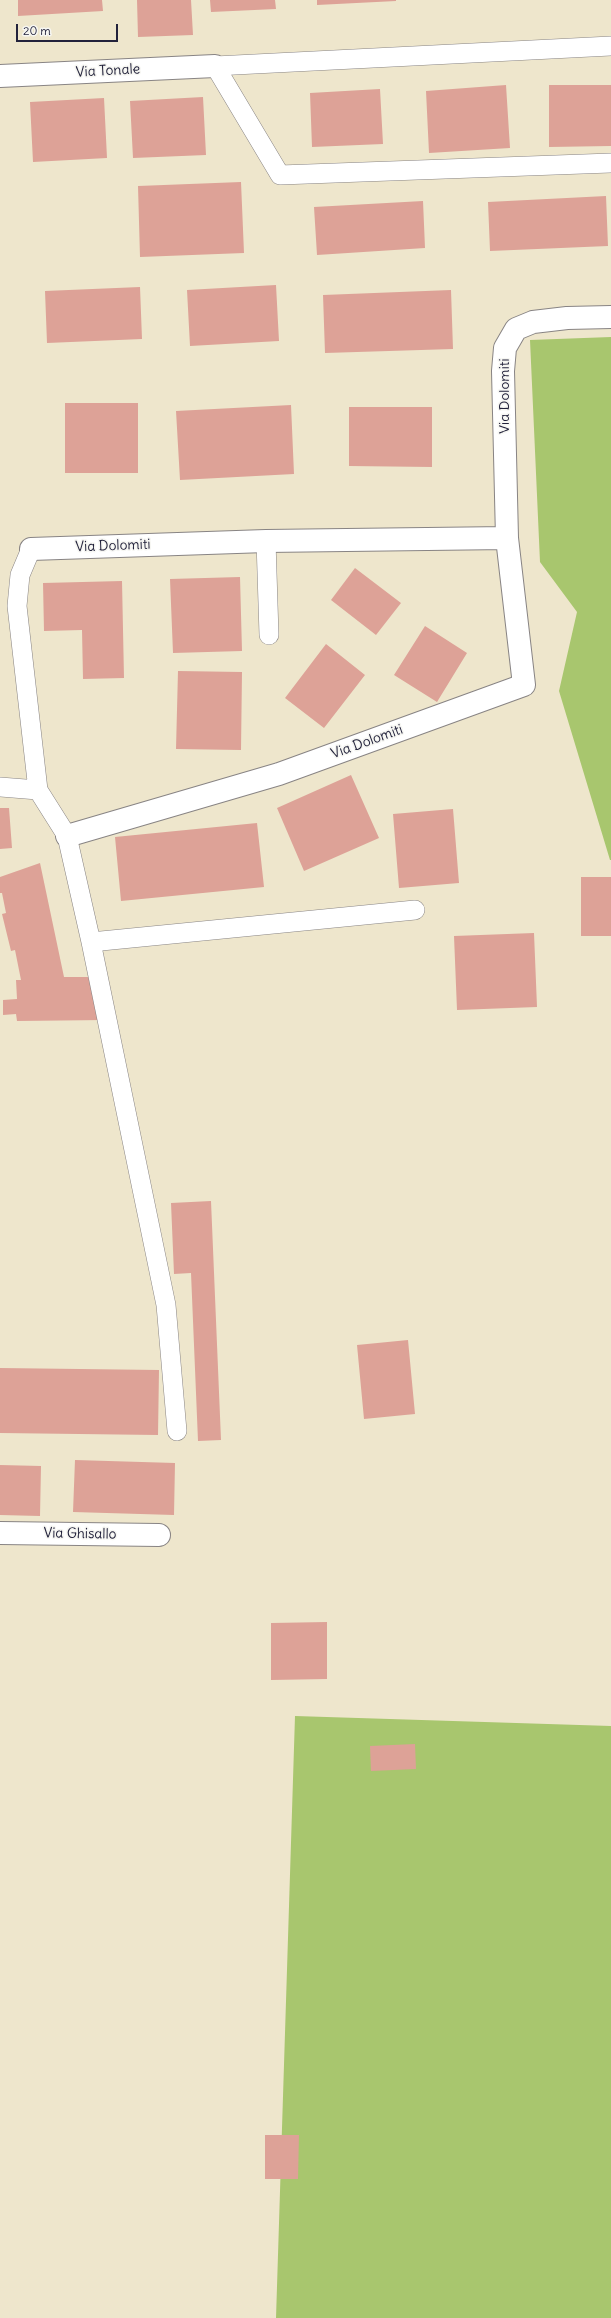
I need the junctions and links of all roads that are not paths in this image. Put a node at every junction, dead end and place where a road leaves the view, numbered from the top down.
1 (611, 46) edge
2 (215, 66) junction
3 (0, 76) edge
4 (611, 163) edge
5 (611, 317) edge
6 (507, 538) junction
7 (266, 541) junction
8 (31, 549) joint
9 (269, 635) dead end
10 (0, 787) edge
11 (38, 790) junction
12 (67, 836) junction
13 (415, 910) dead end
14 (91, 942) junction
15 (177, 1431) dead end
16 (0, 1533) edge
17 (159, 1535) dead end

1 - 2 lane
2 - 3 street, Via Tonale
2 - 4 lane
5 - 6 street, Via Dolomiti
6 - 7 street, Via Dolomiti
6 - 12 street, Via Dolomiti
7 - 8 street, Via Dolomiti
7 - 9 lane
8 - 11 lane
10 - 11 lane
11 - 12 lane
12 - 14 lane
13 - 14 lane
14 - 15 lane
16 - 17 street, Via Ghisallo

